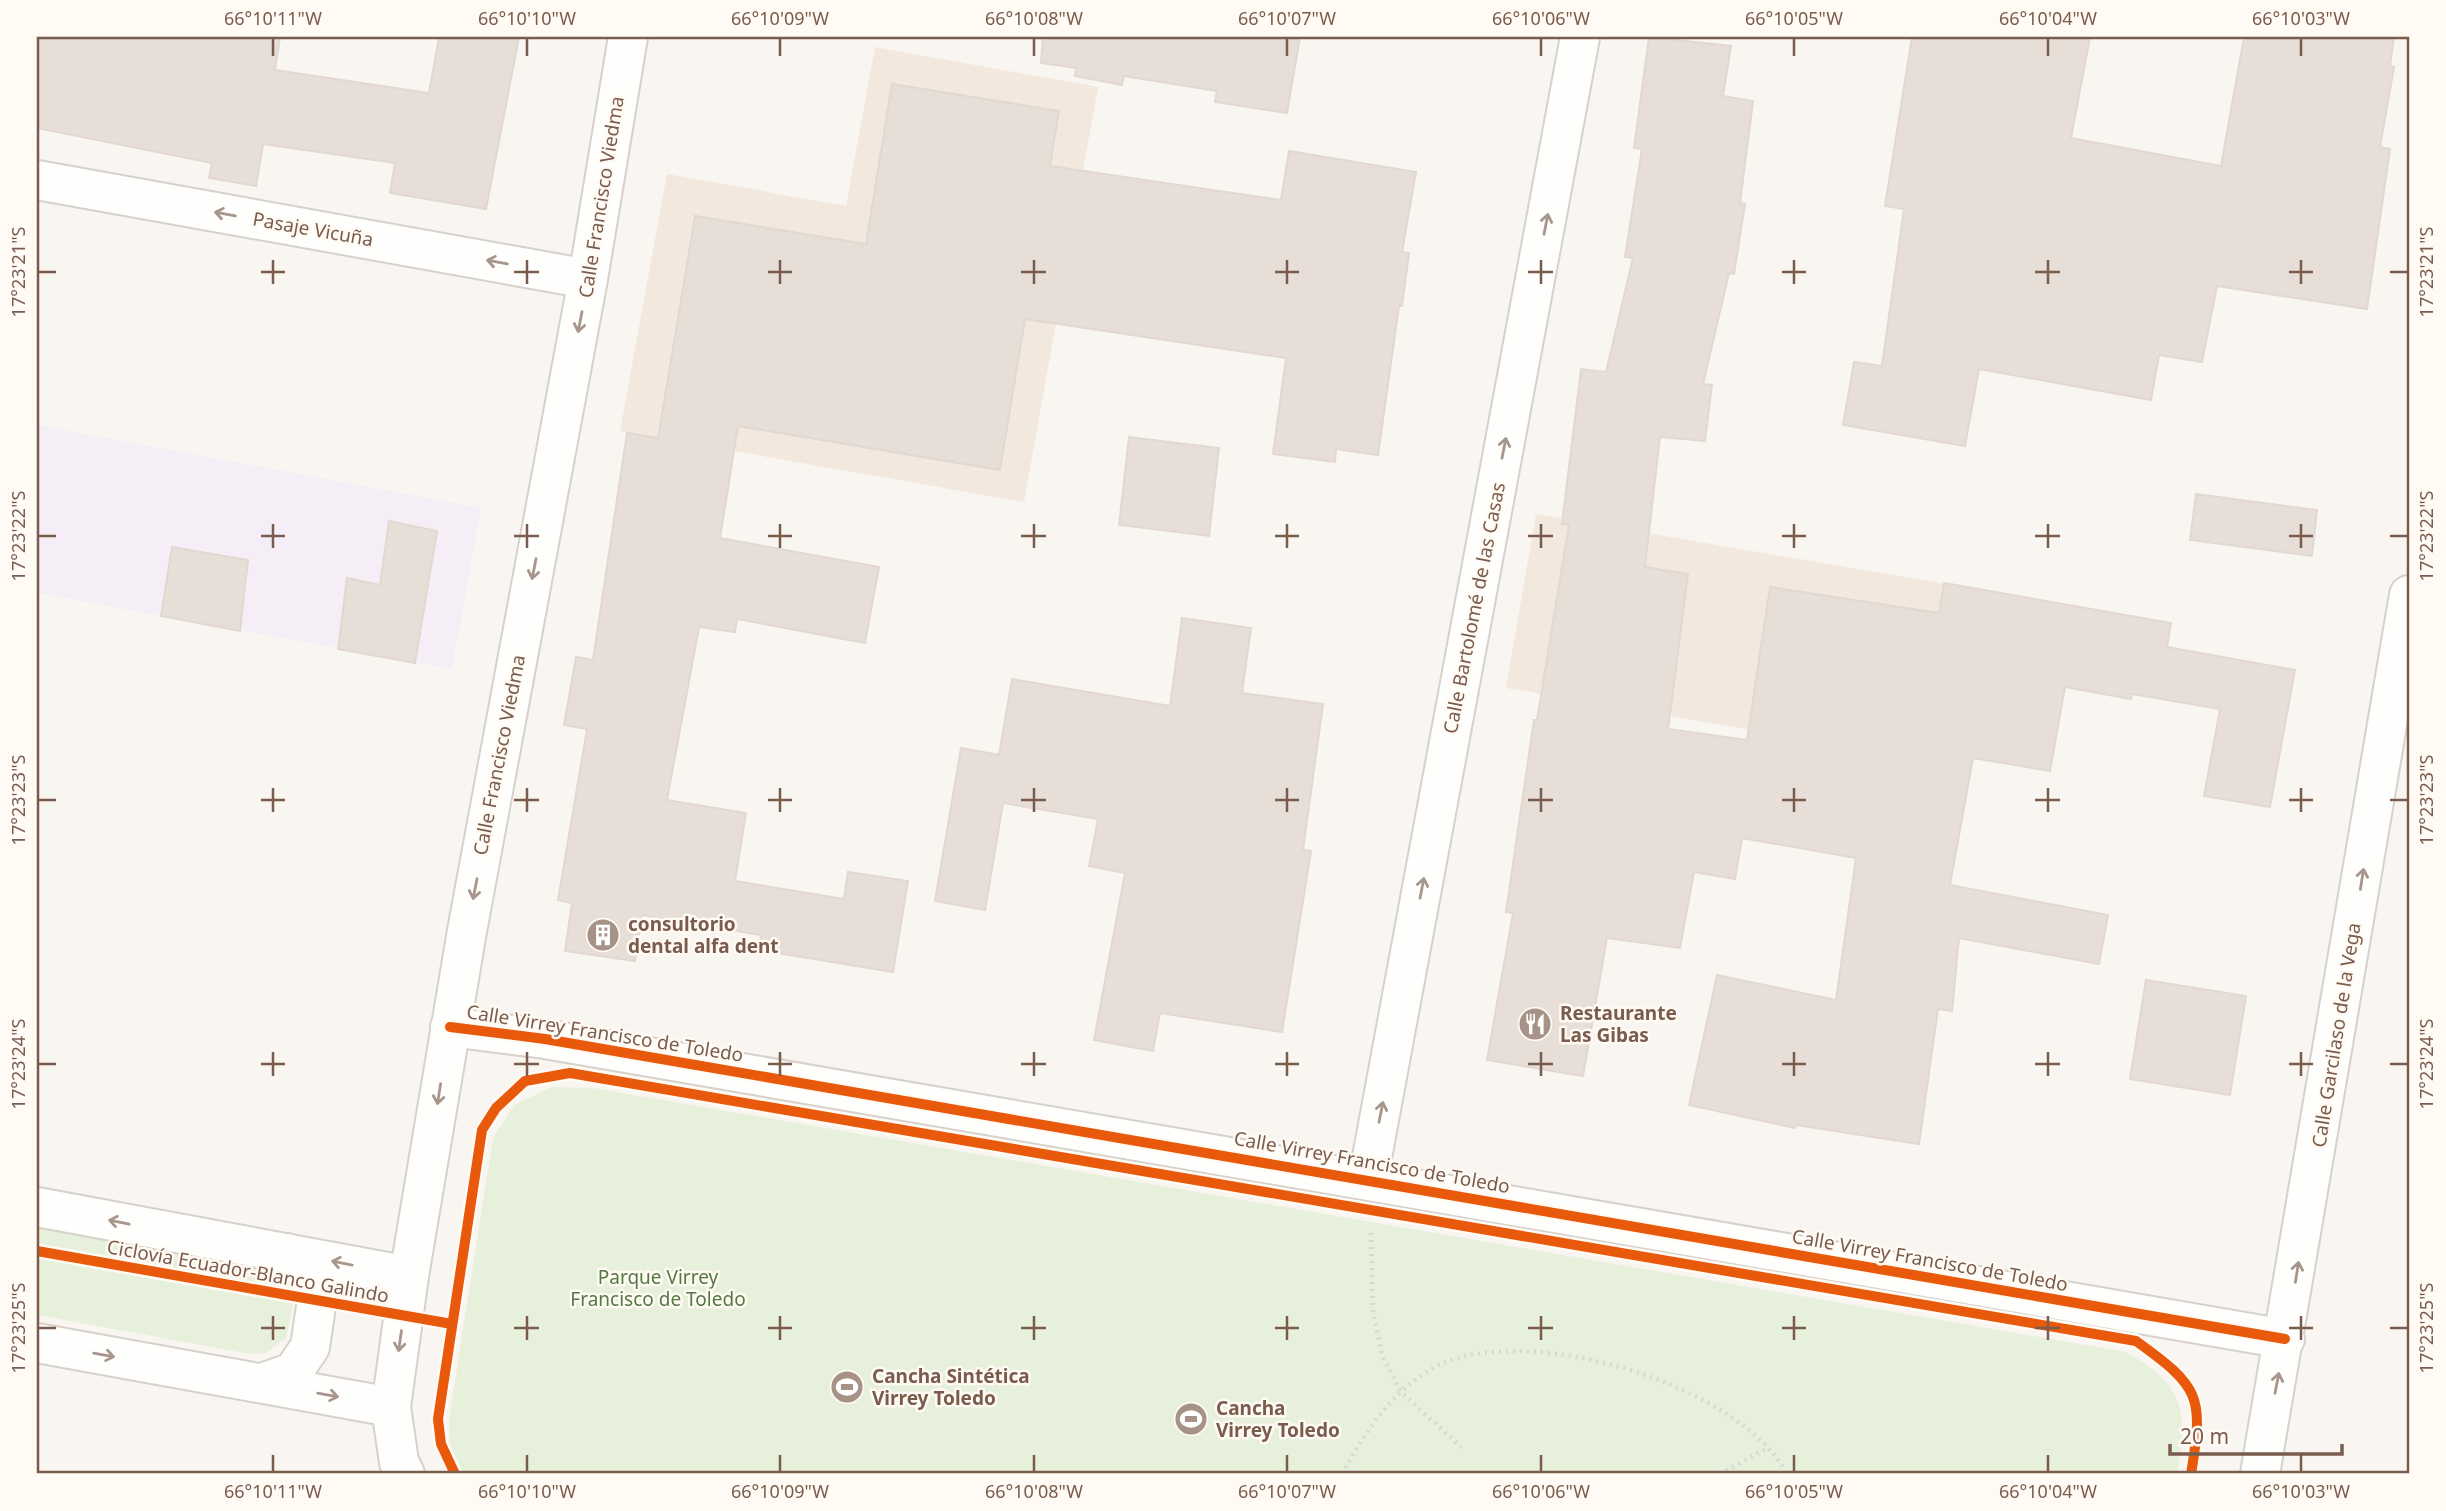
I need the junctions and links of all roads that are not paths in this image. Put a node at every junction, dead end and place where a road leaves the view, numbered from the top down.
1 (628, 37) edge
2 (1580, 37) edge
3 (37, 180) edge
4 (588, 279) junction
5 (2409, 597) edge
6 (450, 1027) junction
7 (1368, 1179) junction
8 (37, 1207) edge
9 (287, 1253) junction
10 (409, 1276) junction
11 (2286, 1339) junction
12 (37, 1343) edge
13 (261, 1383) junction
14 (391, 1407) junction
15 (405, 1474) edge
16 (2260, 1474) edge

1 - 4 street, Calle Francisco Viedma
7 -> 2 street, Calle Bartolomé de las Casas
4 -> 3 street, Pasaje Vicuña
4 -> 6 street, Calle Francisco Viedma
11 -> 5 street, Calle Garcilaso de la Vega
6 - 7 street, Calle Virrey Francisco de Toledo
6 -> 10 street, Calle Francisco Viedma
7 - 11 street, Calle Virrey Francisco de Toledo
9 -> 8 street
10 -> 9 street
9 - 13 street
10 -> 14 street, Calle Francisco Viedma
16 -> 11 street, Calle Garcilaso de la Vega
12 -> 13 street
13 -> 14 street
14 - 15 street, Calle Francisco Viedma

